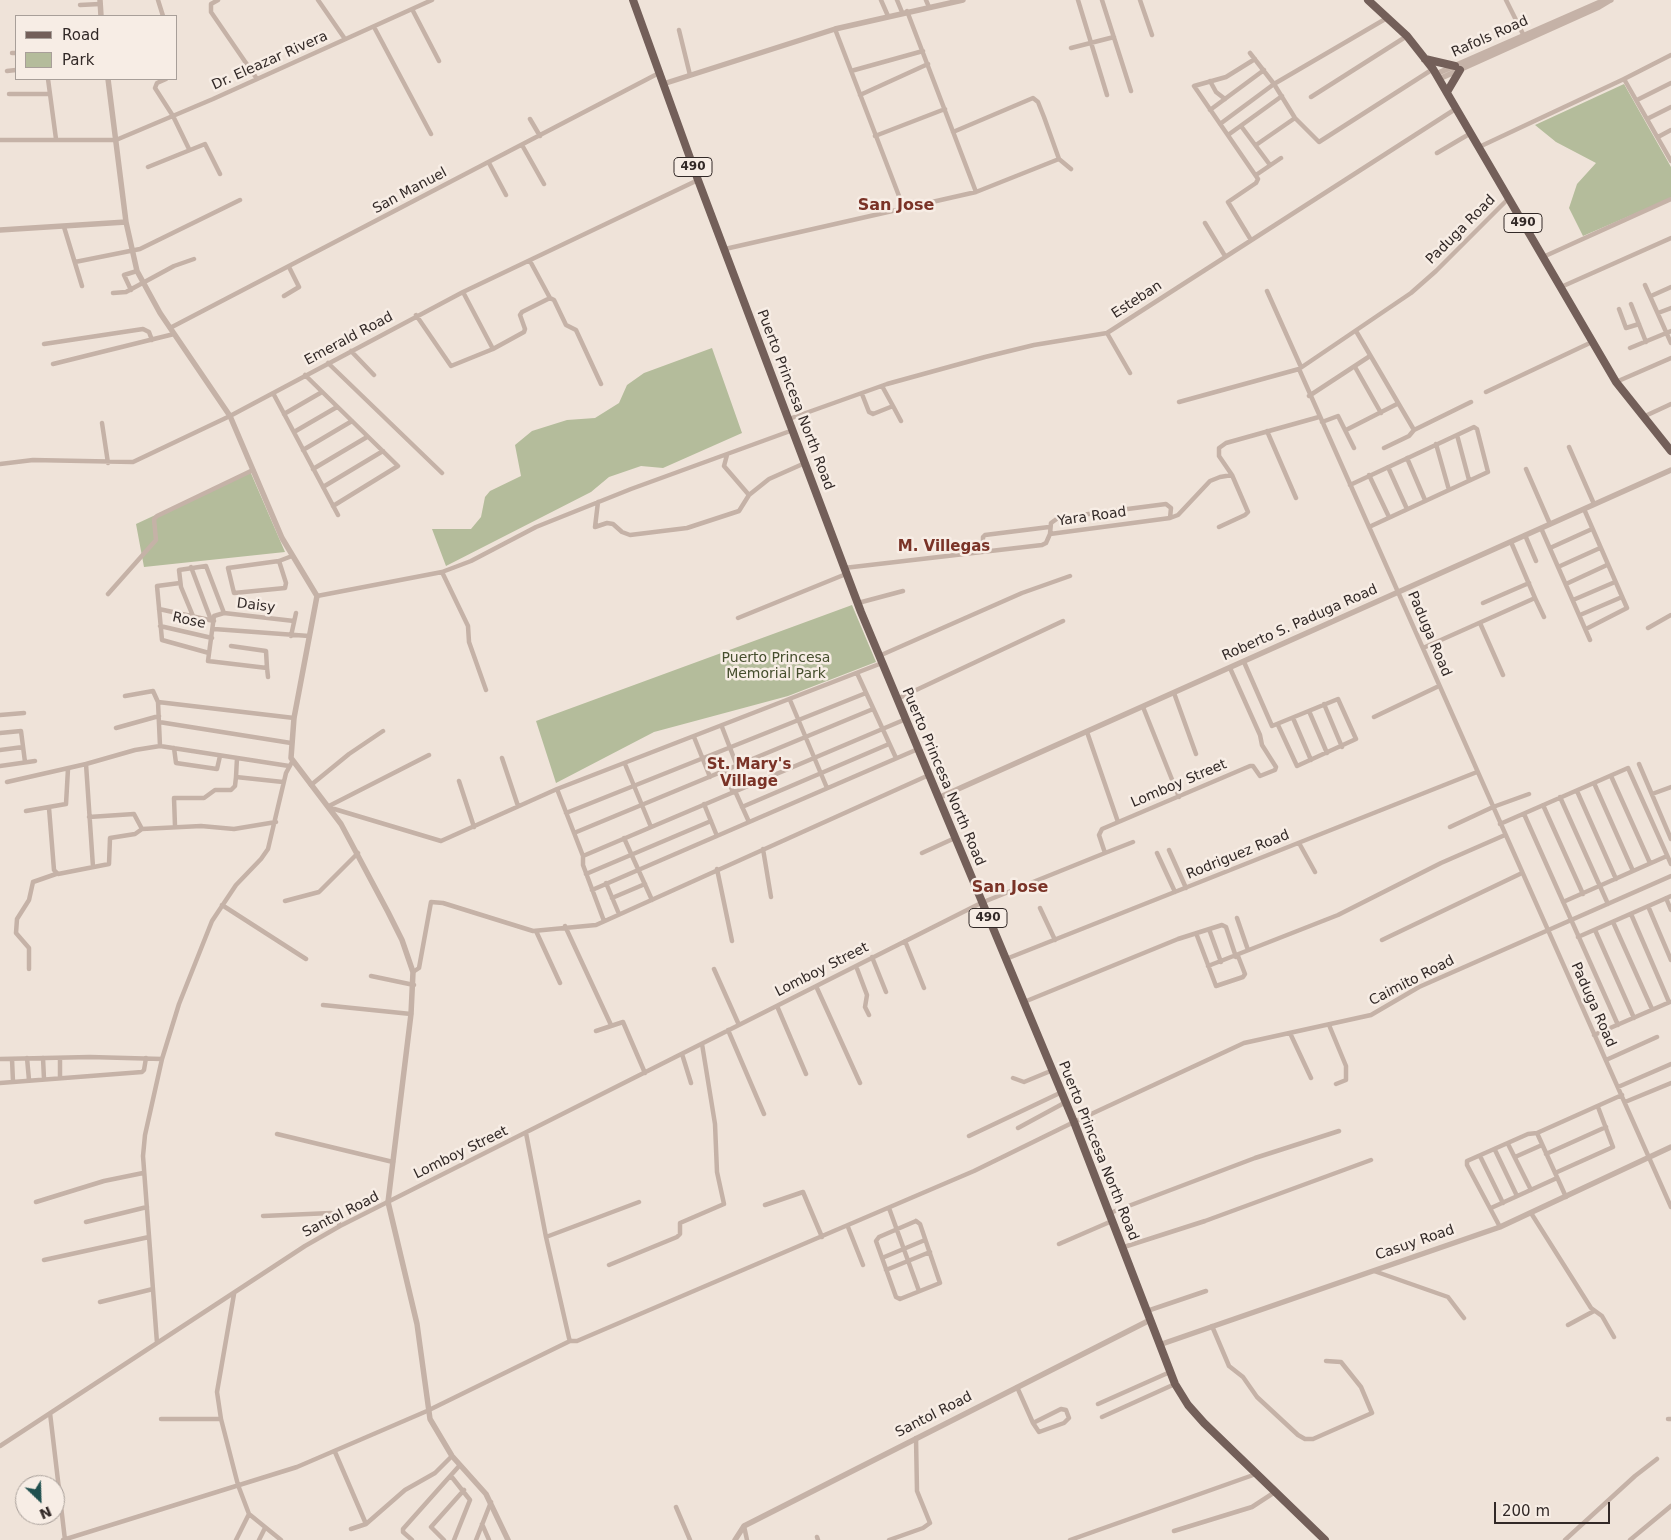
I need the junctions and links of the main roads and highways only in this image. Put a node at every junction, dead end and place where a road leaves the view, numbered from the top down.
1 (633, 0) edge
2 (1368, 0) edge
3 (1425, 59) junction
4 (1447, 92) junction
5 (1671, 452) edge
6 (1325, 1540) edge

1 - 6 main road, Puerto Princesa North Road / 490
2 - 3 main road, 490
3 - 4 main road, 490
3 - 4 main road
4 - 5 main road, 490

